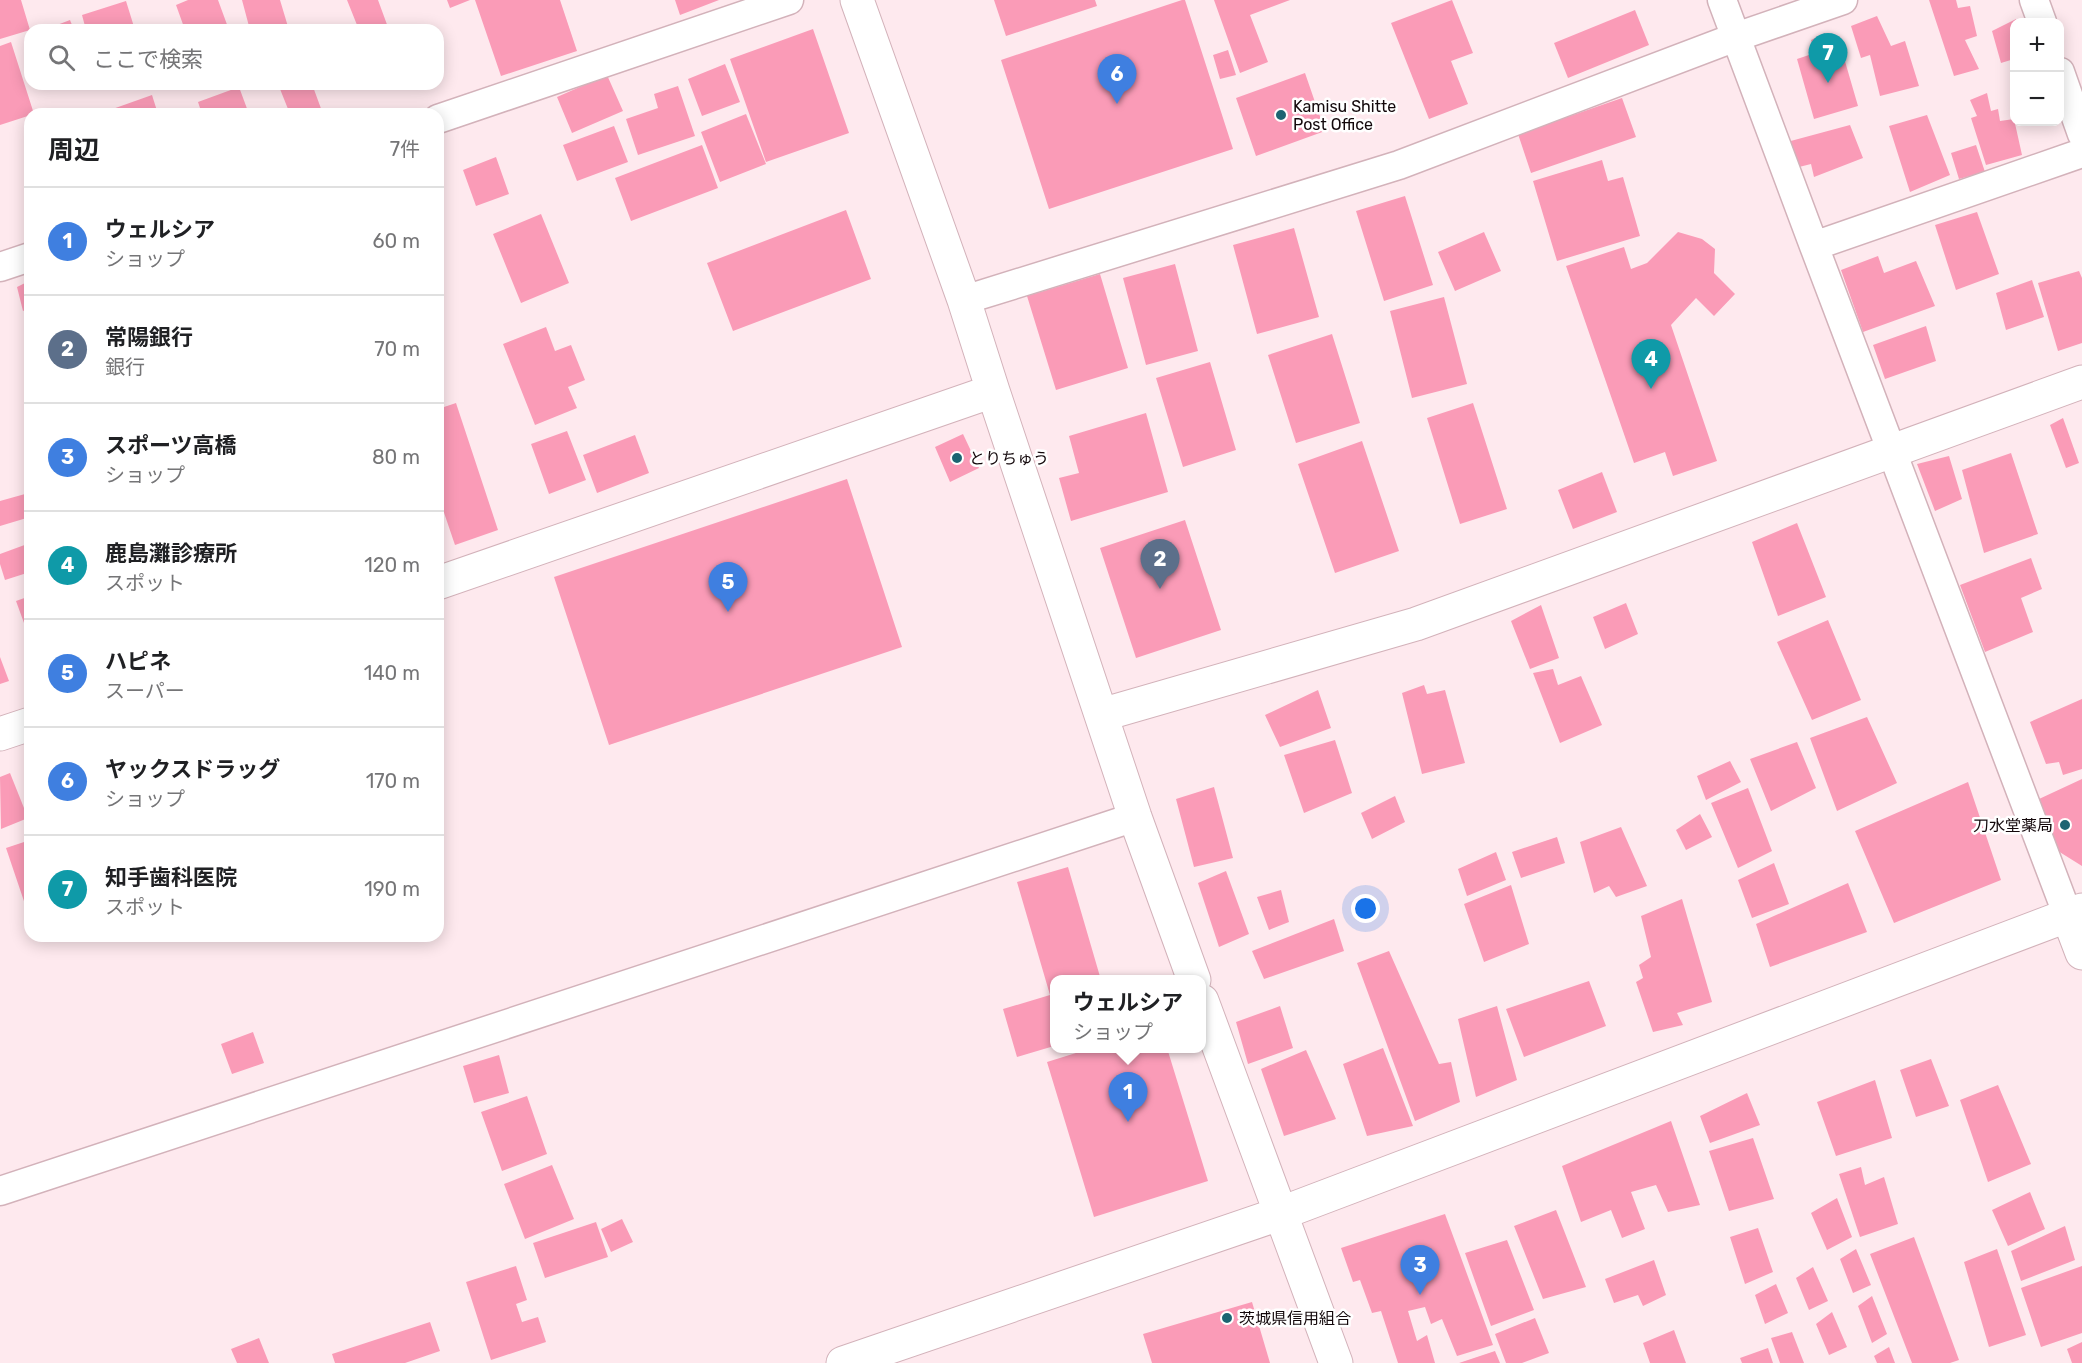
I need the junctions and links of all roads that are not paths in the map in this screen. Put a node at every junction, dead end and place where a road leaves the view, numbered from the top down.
1 (789, 0) edge
2 (857, 0) edge
3 (1722, 0) edge
4 (1842, 0) edge
5 (2034, 0) edge
6 (2041, 18) edge
7 (1736, 37) junction
8 (2064, 83) edge
9 (444, 117) edge
10 (2082, 134) edge
11 (2082, 153) edge
12 (1814, 246) junction
13 (24, 259) edge
14 (0, 267) edge
15 (964, 300) junction
16 (2082, 382) edge
17 (993, 391) junction
18 (1891, 450) junction
19 (444, 581) edge
20 (1101, 715) junction
21 (24, 726) edge
22 (0, 734) edge
23 (1135, 817) junction
24 (2075, 913) edge
25 (2082, 953) edge
26 (1192, 975) edge
27 (1206, 1011) edge
28 (0, 1191) edge
29 (1279, 1214) junction
30 (843, 1363) edge
31 (1336, 1363) edge

1 - 9 street
2 - 15 street
3 - 7 street
4 - 7 street
5 - 6 street
7 - 12 street
7 - 15 street
8 - 10 street
11 - 12 street
12 - 18 street
13 - 14 street
15 - 17 street
16 - 18 street
17 - 19 street
17 - 20 street
18 - 20 street
18 - 24 street
20 - 23 street
21 - 22 street
23 - 26 street
23 - 28 street
24 - 25 street
24 - 29 street
27 - 29 street
29 - 30 street
29 - 31 street

